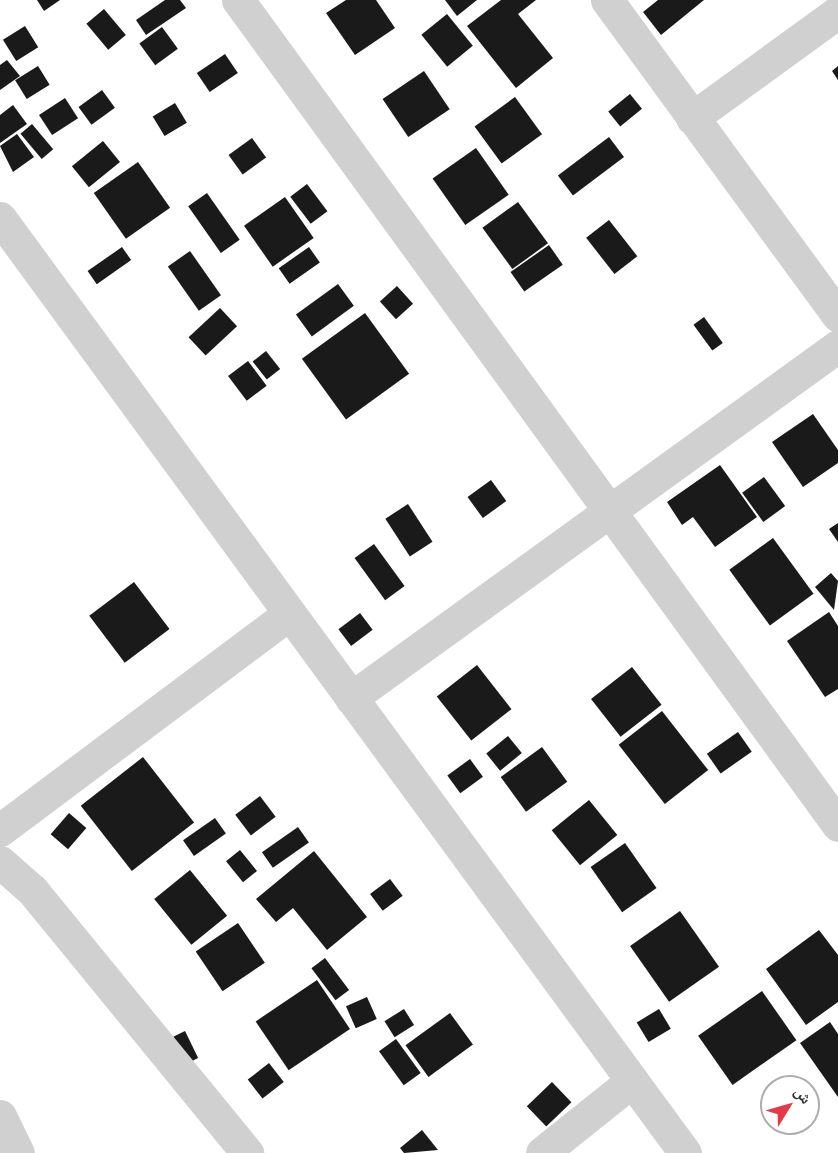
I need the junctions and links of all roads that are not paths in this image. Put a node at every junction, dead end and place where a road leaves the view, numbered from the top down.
1 (238, 0) edge
2 (607, 0) edge
3 (838, 12) edge
4 (692, 118) junction
5 (0, 218) edge
6 (838, 316) edge
7 (838, 346) edge
8 (610, 512) junction
9 (289, 614) junction
10 (351, 698) junction
11 (838, 825) edge
12 (0, 830) edge
13 (0, 862) edge
14 (632, 1081) junction
15 (0, 1116) edge
16 (18, 1153) edge
17 (247, 1153) edge
18 (542, 1153) edge
19 (686, 1153) edge

1 - 8 street
2 - 4 street
3 - 4 street
4 - 6 street
5 - 9 street
7 - 8 street
8 - 10 street
8 - 11 street
9 - 10 street
9 - 12 street
10 - 14 street
13 - 17 street
14 - 18 street
14 - 19 street
15 - 16 street

